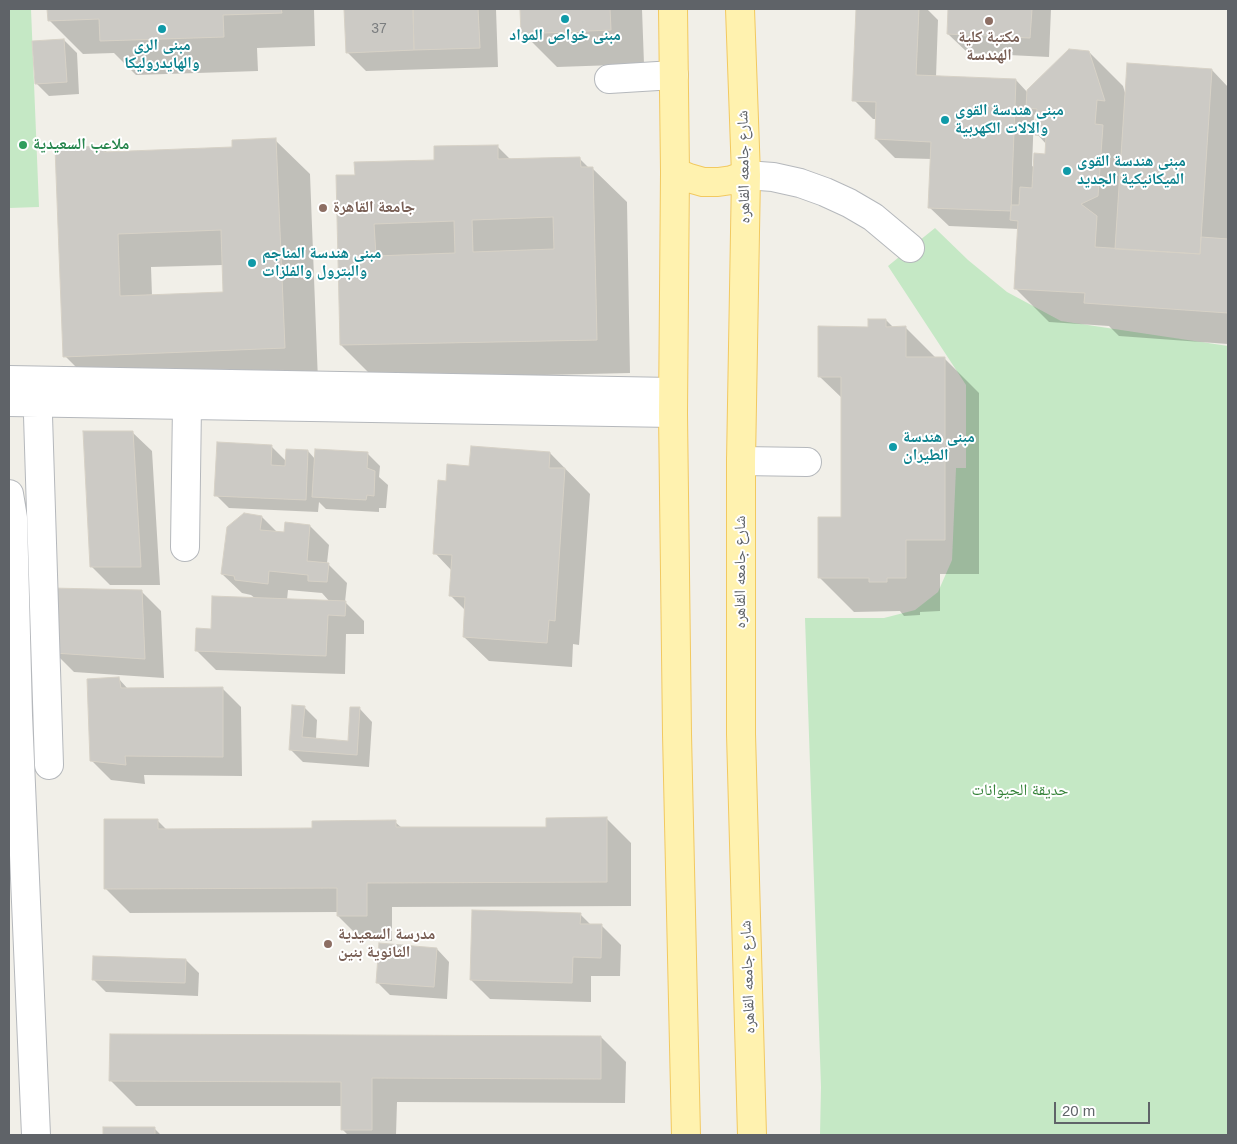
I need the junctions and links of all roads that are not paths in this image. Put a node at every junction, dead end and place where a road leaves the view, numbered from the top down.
1 (673, 9) edge
2 (740, 9) edge
3 (674, 75) junction
4 (609, 79) dead end
5 (675, 172) junction
6 (746, 175) junction
7 (910, 248) dead end
8 (9, 381) edge
9 (37, 392) junction
10 (9, 402) edge
11 (673, 403) junction
12 (187, 405) junction
13 (741, 461) junction
14 (807, 462) dead end
15 (9, 494) edge
16 (185, 547) dead end
17 (13, 715) edge
18 (49, 765) dead end
19 (36, 1135) edge
20 (686, 1135) edge
21 (752, 1135) edge

1 - 3 main road
2 - 6 main road, شارع جامعه القاهره
3 - 4 lane
3 - 5 main road
5 - 6 main road
5 - 11 main road
6 - 7 lane
6 - 13 main road, شارع جامعه القاهره
8 - 9 lane
9 - 10 lane
9 - 11 lane
9 - 12 lane
9 - 18 lane
11 - 12 lane
11 - 20 main road
12 - 16 lane
13 - 14 lane
13 - 21 main road, شارع جامعه القاهره
15 - 17 lane
17 - 19 lane

